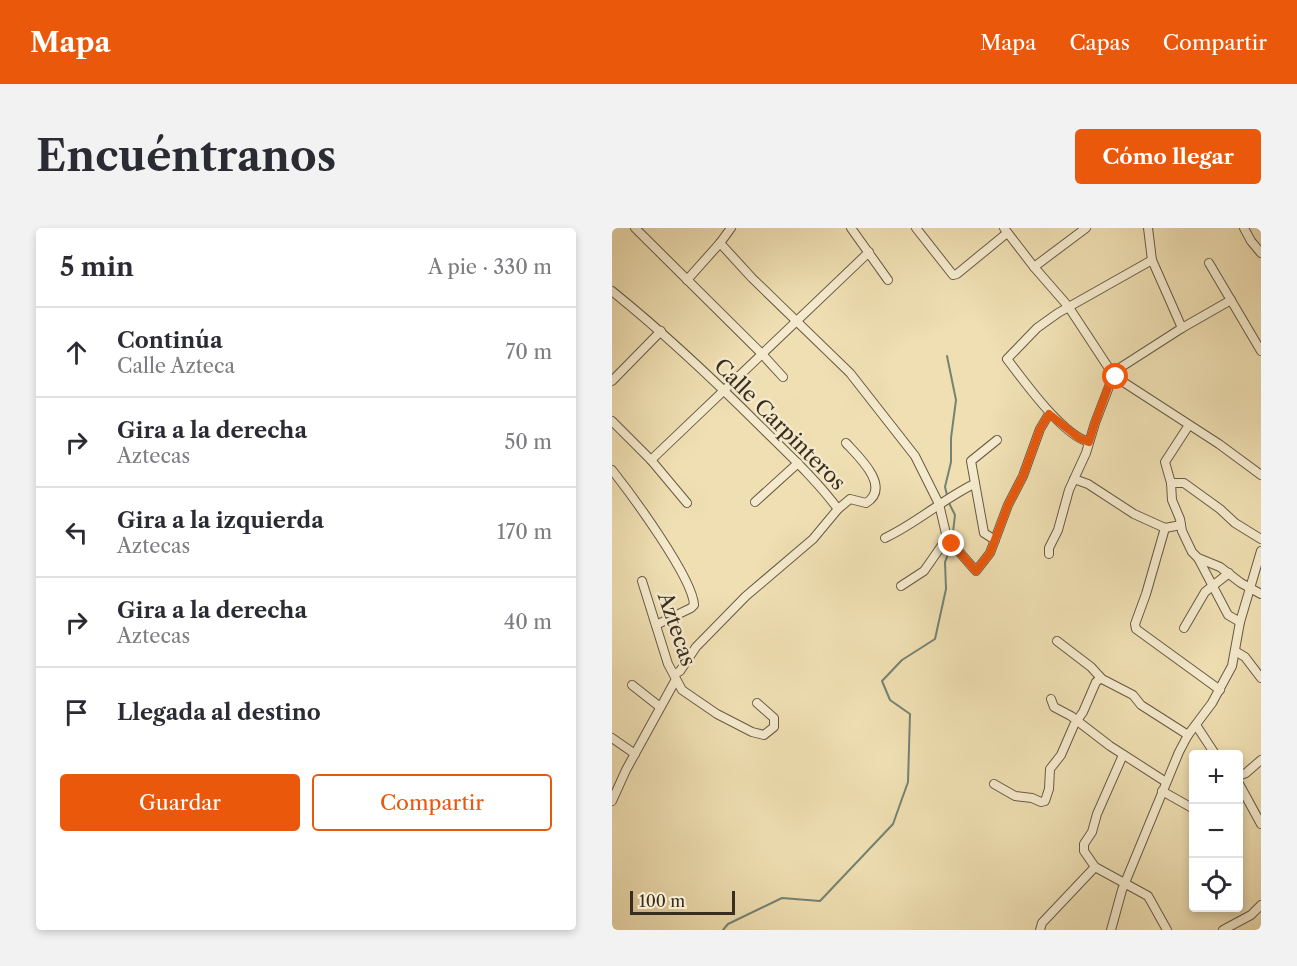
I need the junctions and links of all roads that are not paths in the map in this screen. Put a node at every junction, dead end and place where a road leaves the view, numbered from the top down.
1 (635, 228) edge
2 (731, 228) edge
3 (916, 228) edge
4 (1086, 228) edge
5 (1148, 228) edge
6 (1244, 228) edge
7 (855, 229) edge
8 (1005, 230) edge
9 (720, 243) junction
10 (869, 252) junction
11 (1261, 253) edge
12 (1152, 260) junction
13 (1209, 263) dead end
14 (1034, 267) junction
15 (687, 280) junction
16 (888, 280) dead end
17 (612, 292) edge
18 (1231, 300) junction
19 (1068, 306) junction
20 (796, 321) junction
21 (1182, 328) junction
22 (661, 331) junction
23 (1261, 351) edge
24 (762, 354) junction
25 (1113, 374) junction
26 (783, 377) dead end
27 (612, 381) edge
28 (725, 391) junction
29 (1049, 414) junction
30 (612, 421) edge
31 (1189, 425) junction
32 (997, 440) dead end
33 (1089, 442) junction
34 (846, 443) dead end
35 (651, 460) junction
36 (798, 463) junction
37 (612, 470) edge
38 (1261, 475) edge
39 (1074, 479) junction
40 (1171, 483) junction
41 (974, 484) junction
42 (755, 502) dead end
43 (687, 503) dead end
44 (939, 504) junction
45 (838, 509) junction
46 (1181, 525) junction
47 (1165, 528) junction
48 (885, 538) dead end
49 (947, 538) junction
50 (1261, 539) edge
51 (995, 540) junction
52 (1261, 550) edge
53 (1049, 554) dead end
54 (1198, 558) junction
55 (1229, 573) junction
56 (642, 581) dead end
57 (901, 586) dead end
58 (1214, 586) junction
59 (1251, 588) junction
60 (1261, 594) edge
61 (1240, 622) junction
62 (656, 625) junction
63 (1184, 628) dead end
64 (1057, 641) dead end
65 (1235, 651) junction
66 (675, 677) junction
67 (1101, 678) junction
68 (1261, 678) edge
69 (632, 685) dead end
70 (1220, 690) junction
71 (1051, 699) dead end
72 (757, 703) dead end
73 (660, 707) junction
74 (1076, 721) junction
75 (1196, 725) junction
76 (1188, 735) junction
77 (612, 738) edge
78 (1212, 750) edge
79 (635, 753) junction
80 (1123, 754) junction
81 (1261, 760) edge
82 (1243, 774) edge
83 (1166, 782) junction
84 (994, 784) dead end
85 (1243, 790) edge
86 (1162, 791) junction
87 (612, 801) edge
88 (1189, 806) edge
89 (1261, 824) edge
90 (1095, 867) junction
91 (1126, 883) junction
92 (1261, 905) edge
93 (1040, 930) edge
94 (1111, 930) edge
95 (1167, 930) edge
96 (1223, 930) edge

1 - 15 street
2 - 9 street
3 - 8 street
4 - 14 street
5 - 12 street
6 - 11 street
7 - 10 street
8 - 14 street
9 - 15 street
9 - 20 street
10 - 16 street
10 - 20 street
12 - 19 street
12 - 21 street
13 - 18 street
14 - 19 street
15 - 24 street
17 - 22 street, Calle Carpinteros
18 - 21 street
18 - 23 street
19 - 25 street
19 - 29 street
20 - 24 street
20 - 44 street
21 - 25 street
22 - 27 street
22 - 28 street, Calle Carpinteros
24 - 26 street
24 - 28 street
25 - 31 street
25 - 33 street
28 - 35 street
28 - 36 street, Calle Carpinteros
29 - 33 street
29 - 51 street
30 - 35 street
31 - 38 street
31 - 40 street
32 - 41 street
33 - 39 street
34 - 45 street
35 - 43 street
36 - 42 street
36 - 45 street, Calle Carpinteros
37 - 62 street
39 - 47 street
39 - 53 street
40 - 46 street
40 - 50 street
41 - 44 street
41 - 51 street
44 - 48 street
44 - 49 street
45 - 66 street, Calle Carpinteros
46 - 47 street
46 - 54 street
47 - 70 street
49 - 51 street
49 - 57 street
52 - 59 street
54 - 55 street
54 - 58 street
55 - 58 street
55 - 59 street
56 - 62 street, Aztecas
58 - 61 street
58 - 63 street
59 - 60 street
59 - 61 street
61 - 65 street
62 - 66 street, Aztecas
64 - 67 street
65 - 68 street
65 - 70 street
66 - 72 street, Aztecas
66 - 73 street, Calle Carpinteros
67 - 74 street
67 - 76 street
69 - 73 street
70 - 75 street
71 - 74 street
73 - 79 street, Calle Carpinteros
74 - 80 street
74 - 84 street
75 - 76 street
75 - 78 street
76 - 83 street
77 - 79 street
79 - 87 street, Calle Carpinteros
80 - 83 street
80 - 90 street
81 - 82 street
83 - 86 street
85 - 89 street
86 - 88 street
86 - 91 street
90 - 91 street
90 - 93 street
91 - 94 street
91 - 95 street
92 - 96 street

